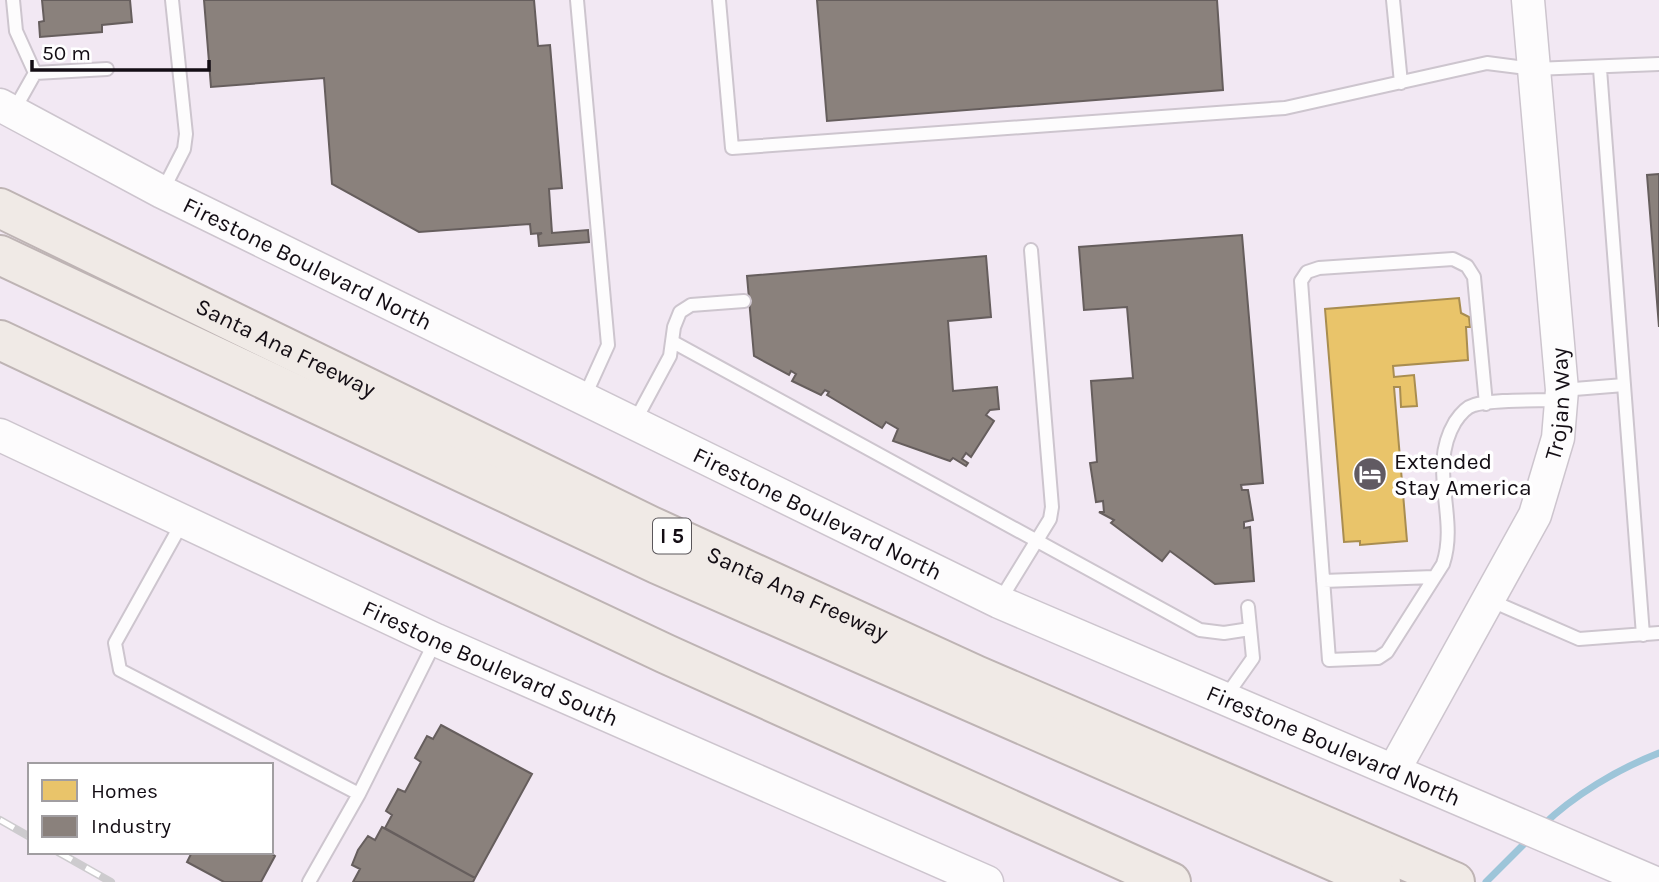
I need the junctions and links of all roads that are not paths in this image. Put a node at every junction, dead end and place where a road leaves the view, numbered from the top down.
1 (13, 0) edge
2 (172, 0) edge
3 (577, 0) edge
4 (719, 0) edge
5 (1393, 0) edge
6 (1528, 0) edge
7 (1659, 64) edge
8 (107, 69) dead end
9 (1534, 69) junction
10 (1600, 69) junction
11 (35, 73) junction
12 (1401, 83) junction
13 (7, 108) edge
14 (162, 192) junction
15 (0, 208) edge
16 (1031, 250) dead end
17 (0, 255) edge
18 (744, 301) dead end
19 (0, 340) edge
20 (673, 342) junction
21 (1624, 385) junction
22 (1562, 395) junction
23 (583, 399) junction
24 (1486, 404) junction
25 (634, 424) junction
26 (0, 435) edge
27 (182, 523) junction
28 (1037, 541) junction
29 (1434, 578) junction
30 (1323, 581) junction
31 (1487, 599) junction
32 (999, 602) junction
33 (1248, 607) dead end
34 (1250, 628) junction
35 (1659, 633) edge
36 (1643, 635) junction
37 (436, 640) junction
38 (1224, 699) junction
39 (1394, 770) junction
40 (359, 794) junction
41 (1349, 851) junction
42 (309, 882) edge
43 (986, 882) edge
44 (1171, 882) edge
45 (1381, 882) edge
46 (1455, 882) edge
47 (1653, 882) edge

1 - 11 lane
2 - 14 lane
3 - 23 lane
4 - 12 lane
5 - 12 lane
6 - 9 street, Trojan Way
7 - 10 lane
8 - 11 lane
9 - 10 lane
9 - 12 lane
9 - 22 street, Trojan Way
10 - 21 lane
11 - 13 lane
13 - 14 street, Firestone Boulevard North
14 - 23 street, Firestone Boulevard North
15 - 41 highway, Santa Ana Freeway / I 5
16 - 28 lane
17 - 41 highway
18 - 20 lane
19 - 44 highway
20 - 25 lane
20 - 28 lane
21 - 22 lane
21 - 36 lane
22 - 24 lane
22 - 31 street, Trojan Way
23 - 25 street, Firestone Boulevard North
24 - 29 lane
24 - 30 lane
25 - 32 street, Firestone Boulevard North
26 - 27 street, Firestone Boulevard South
27 - 37 street, Firestone Boulevard South
27 - 40 lane
28 - 32 lane
28 - 34 lane
29 - 30 lane
29 - 30 lane
31 - 36 lane
31 - 39 street, Trojan Way
32 - 38 street, Firestone Boulevard North
33 - 34 lane
34 - 38 lane
35 - 36 lane
37 - 40 lane
37 - 43 street, Firestone Boulevard South
38 - 39 street, Firestone Boulevard North
39 - 47 street, Firestone Boulevard North
40 - 42 lane
41 - 45 highway
41 - 46 highway, Santa Ana Freeway / I 5

